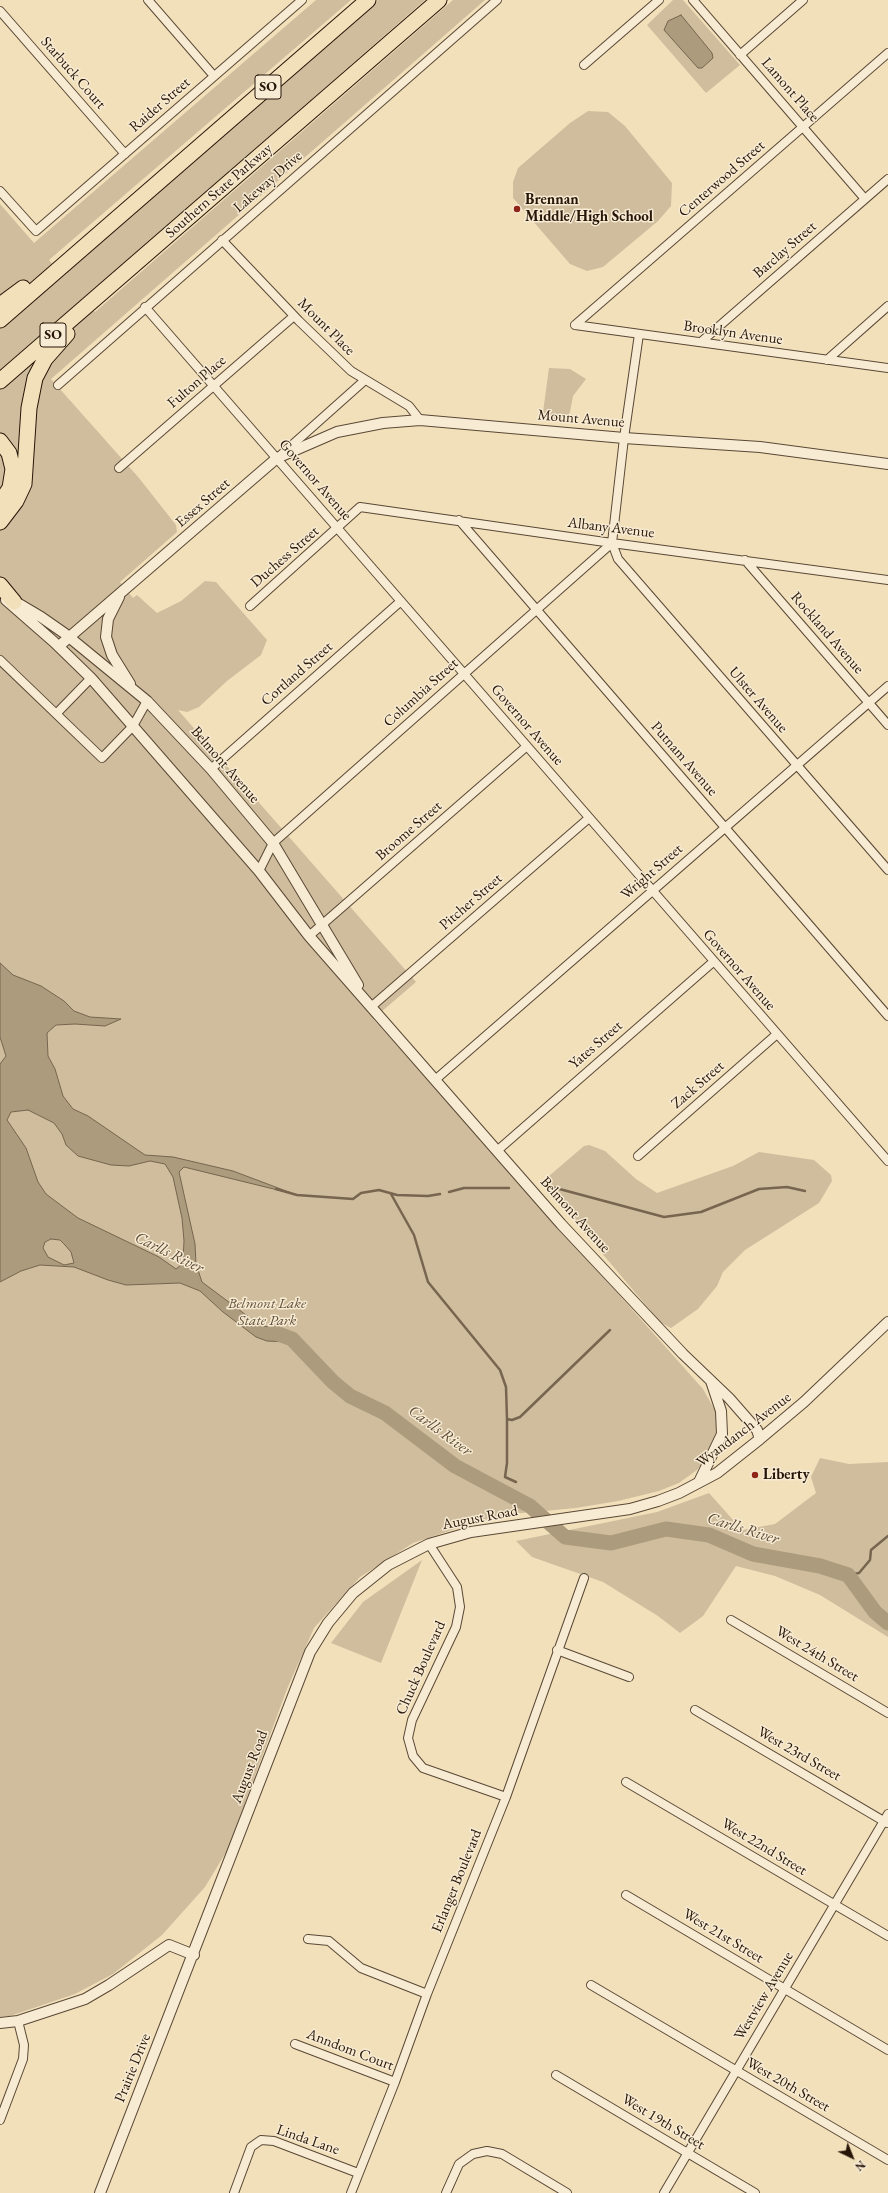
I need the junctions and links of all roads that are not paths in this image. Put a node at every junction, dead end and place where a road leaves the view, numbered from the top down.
1 (148, 0) edge
2 (302, 0) edge
3 (368, 0) edge
4 (438, 0) edge
5 (497, 0) edge
6 (659, 0) edge
7 (692, 0) edge
8 (803, 0) edge
9 (0, 11) edge
10 (888, 53) edge
11 (740, 55) junction
12 (584, 64) dead end
13 (214, 76) junction
14 (803, 127) junction
15 (126, 154) junction
16 (888, 179) edge
17 (0, 191) edge
18 (865, 199) junction
19 (222, 240) junction
20 (75, 256) junction
21 (106, 290) junction
22 (0, 305) edge
23 (145, 306) junction
24 (888, 306) edge
25 (294, 316) junction
26 (0, 320) edge
27 (575, 325) joint
28 (638, 334) junction
29 (701, 342) junction
30 (828, 360) junction
31 (888, 368) edge
32 (365, 380) junction
33 (0, 381) edge
34 (58, 385) dead end
35 (214, 386) junction
36 (420, 420) junction
37 (624, 438) junction
38 (0, 441) edge
39 (277, 458) junction
40 (888, 464) edge
41 (119, 468) dead end
42 (0, 503) edge
43 (459, 520) junction
44 (0, 522) edge
45 (338, 529) junction
46 (612, 544) junction
47 (744, 560) junction
48 (888, 580) edge
49 (0, 585) edge
50 (0, 594) edge
51 (120, 594) junction
52 (401, 601) junction
53 (14, 602) junction
54 (250, 606) dead end
55 (536, 611) junction
56 (68, 638) junction
57 (59, 646) junction
58 (0, 660) edge
59 (102, 664) junction
60 (464, 673) junction
61 (91, 678) junction
62 (888, 686) edge
63 (134, 690) junction
64 (147, 701) junction
65 (869, 702) junction
66 (56, 714) junction
67 (888, 725) edge
68 (133, 726) junction
69 (527, 746) junction
70 (796, 766) junction
71 (211, 769) junction
72 (589, 818) junction
73 (724, 827) junction
74 (273, 843) junction
75 (888, 870) edge
76 (258, 871) junction
77 (652, 890) junction
78 (322, 925) junction
79 (310, 936) junction
80 (713, 962) junction
81 (371, 1007) junction
82 (888, 1016) edge
83 (777, 1034) junction
84 (435, 1080) junction
85 (498, 1150) junction
86 (638, 1156) dead end
87 (888, 1161) edge
88 (888, 1322) edge
89 (711, 1379) junction
90 (760, 1438) junction
91 (699, 1482) junction
92 (544, 1521) joint
93 (429, 1544) junction
94 (584, 1578) dead end
95 (731, 1620) dead end
96 (557, 1650) junction
97 (629, 1677) dead end
98 (696, 1710) dead end
99 (888, 1713) edge
100 (626, 1782) dead end
101 (506, 1797) junction
102 (887, 1819) edge
103 (626, 1895) dead end
104 (835, 1905) junction
105 (888, 1936) edge
106 (308, 1939) dead end
107 (194, 1955) junction
108 (591, 1985) dead end
109 (785, 1990) junction
110 (427, 1994) junction
111 (18, 2021) junction
112 (0, 2023) edge
113 (295, 2044) dead end
114 (888, 2050) edge
115 (735, 2071) junction
116 (556, 2075) dead end
117 (395, 2082) junction
118 (0, 2120) edge
119 (688, 2153) junction
120 (888, 2160) edge
121 (358, 2173) junction
122 (100, 2193) edge
123 (234, 2193) edge
124 (351, 2193) edge
125 (446, 2193) edge
126 (567, 2193) edge
127 (664, 2193) edge
128 (755, 2193) edge

1 - 13 street
2 - 13 street, Raider Street
3 - 20 highway, SO
4 - 21 highway, Southern State Parkway / SO
5 - 19 street, Lakeway Drive
6 - 12 street
7 - 11 street, Lamont Place
8 - 11 street
9 - 15 street, Starbuck Court
10 - 14 street, Centerwood Street
11 - 14 street, Lamont Place
13 - 15 street, Raider Street
14 - 18 street, Lamont Place
14 - 27 street, Centerwood Street
15 - 17 street, Raider Street
16 - 18 street, Barclay Street
18 - 29 street, Barclay Street
19 - 23 street, Lakeway Drive
19 - 25 street, Mount Place
20 - 22 highway
20 - 26 highway, SO
21 - 33 highway, Southern State Parkway / SO
21 - 44 highway
23 - 34 street, Lakeway Drive
23 - 35 street, Governor Avenue
24 - 30 street
25 - 32 street, Mount Place
25 - 35 street, Fulton Place
27 - 28 street, Brooklyn Avenue
28 - 29 street, Brooklyn Avenue
28 - 37 street
29 - 30 street, Brooklyn Avenue
30 - 31 street, Brooklyn Avenue
32 - 36 street, Mount Place
32 - 39 street, Essex Street
35 - 39 street, Governor Avenue
35 - 41 street, Fulton Place
36 - 37 street, Mount Avenue
36 - 39 street, Mount Avenue
37 - 40 street, Mount Avenue
37 - 46 street
38 - 42 highway
39 - 45 street, Governor Avenue
39 - 51 street, Essex Street
43 - 45 street, Albany Avenue
43 - 46 street, Albany Avenue
43 - 55 street, Putnam Avenue
45 - 52 street, Governor Avenue
45 - 54 street, Duchess Street
46 - 47 street, Albany Avenue
46 - 55 street, Columbia Street
46 - 70 street, Ulster Avenue
47 - 48 street, Albany Avenue
47 - 65 street, Rockland Avenue
49 - 53 highway
50 - 53 street, Belmont Avenue
50 - 57 street, Belmont Avenue
51 - 56 street, Essex Street
51 - 63 street
52 - 60 street, Governor Avenue
52 - 71 street, Cortland Street
53 - 56 street, Belmont Avenue
55 - 60 street, Columbia Street
55 - 73 street, Putnam Avenue
56 - 57 street, Essex Street
56 - 59 street, Belmont Avenue
57 - 61 street, Belmont Avenue
58 - 66 street
59 - 61 street
59 - 63 street, Belmont Avenue
60 - 69 street, Governor Avenue
60 - 74 street, Columbia Street
61 - 66 street
61 - 68 street, Belmont Avenue
62 - 65 street, Wright Street
63 - 64 street, Belmont Avenue
64 - 68 street
64 - 71 street, Belmont Avenue
65 - 67 street, Rockland Avenue
65 - 70 street, Wright Street
66 - 68 street
68 - 76 street, Belmont Avenue
69 - 72 street, Governor Avenue
69 - 78 street, Broome Street
70 - 73 street, Wright Street
70 - 75 street, Ulster Avenue
71 - 74 street, Belmont Avenue
72 - 77 street, Governor Avenue
72 - 81 street, Pitcher Street
73 - 77 street, Wright Street
73 - 82 street, Putnam Avenue
74 - 76 street, Columbia Street
74 - 78 street, Belmont Avenue
76 - 79 street, Belmont Avenue
77 - 80 street, Governor Avenue
77 - 84 street, Wright Street
78 - 79 street, Broome Street
78 - 81 street, Belmont Avenue
79 - 81 street, Belmont Avenue
80 - 83 street, Governor Avenue
80 - 85 street, Yates Street
81 - 84 street, Belmont Avenue
83 - 86 street, Zack Street
83 - 87 street, Governor Avenue
84 - 85 street, Belmont Avenue
85 - 89 street, Belmont Avenue
88 - 90 street, Wyandanch Avenue
89 - 90 street, Belmont Avenue
89 - 91 street
90 - 91 street, Wyandanch Avenue
91 - 92 street, Wyandanch Avenue
92 - 93 street, August Road
93 - 101 street, Chuck Boulevard
93 - 107 street, August Road
94 - 96 street, Erlanger Boulevard
95 - 99 street, West 24th Street
96 - 97 street
96 - 101 street, Erlanger Boulevard
98 - 102 street, West 23rd Street
100 - 104 street, West 22nd Street
101 - 110 street, Erlanger Boulevard
102 - 104 street, Westview Avenue
103 - 109 street, West 21st Street
104 - 105 street, West 22nd Street
104 - 109 street, Westview Avenue
106 - 110 street
107 - 111 street
107 - 122 street, Prairie Drive
108 - 115 street, West 20th Street
109 - 114 street, West 21st Street
109 - 115 street, Westview Avenue
110 - 117 street, Erlanger Boulevard
111 - 112 street
111 - 118 street
113 - 117 street, Anndom Court
115 - 119 street, Westview Avenue
115 - 120 street, West 20th Street
116 - 119 street, West 19th Street
117 - 121 street, Erlanger Boulevard
119 - 127 street, Westview Avenue
119 - 128 street, West 19th Street
121 - 123 street, Linda Lane
121 - 124 street, Erlanger Boulevard
125 - 126 street

